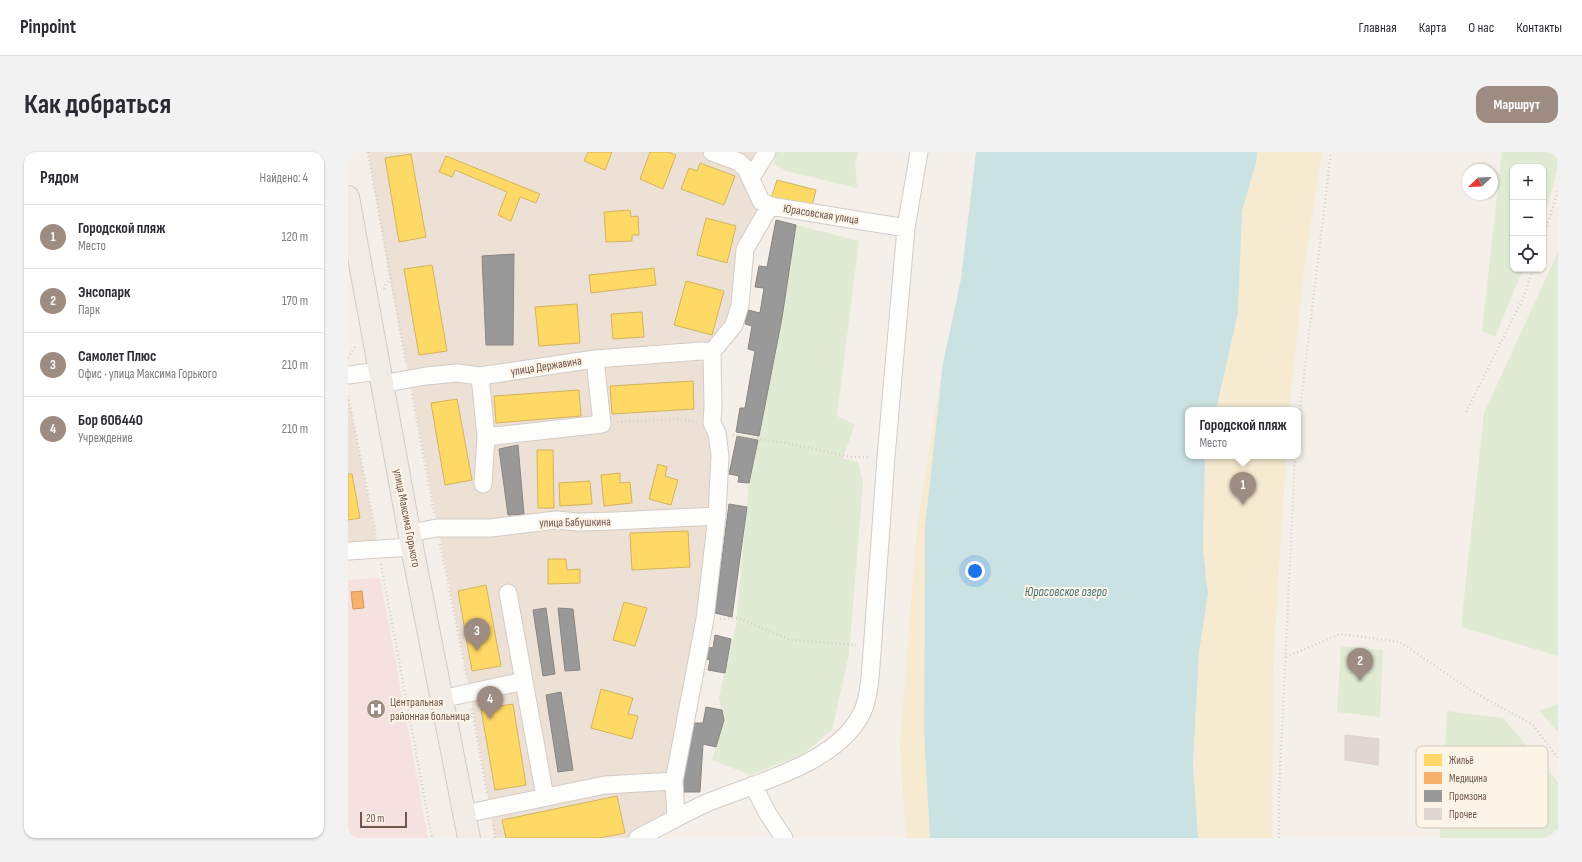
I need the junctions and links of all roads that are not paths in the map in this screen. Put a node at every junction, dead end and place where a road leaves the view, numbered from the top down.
1 (712, 152) edge
2 (767, 152) edge
3 (919, 152) edge
4 (750, 178) junction
5 (348, 197) edge
6 (770, 206) junction
7 (906, 228) junction
8 (352, 238) edge
9 (712, 352) junction
10 (595, 359) junction
11 (348, 375) edge
12 (480, 376) junction
13 (380, 377) junction
14 (486, 437) junction
15 (484, 484) dead end
16 (717, 516) junction
17 (411, 540) junction
18 (348, 551) edge
19 (508, 593) dead end
20 (524, 682) junction
21 (442, 699) junction
22 (674, 781) junction
23 (753, 785) junction
24 (545, 797) junction
25 (464, 814) junction
26 (676, 817) junction
27 (469, 838) edge
28 (638, 838) edge
29 (784, 838) edge

1 - 4 street, Юрасовская улица
2 - 4 street
3 - 7 street
4 - 6 street, Юрасовская улица
5 - 8 main road, улица Максима Горького
6 - 7 street, Юрасовская улица
6 - 9 street
7 - 23 street
8 - 13 main road, улица Максима Горького
9 - 10 street, улица Державина
9 - 16 street
10 - 12 street, улица Державина
10 - 14 street
11 - 13 street, улица Державина
12 - 13 street, улица Державина
12 - 14 street
13 - 17 main road, улица Максима Горького
14 - 15 street
16 - 17 street, улица Бабушкина
16 - 22 street
17 - 18 street, улица Бабушкина
17 - 21 main road, улица Максима Горького
19 - 20 street
20 - 21 street
20 - 24 street
21 - 25 main road, улица Максима Горького
22 - 24 street
22 - 26 street
23 - 26 street
23 - 29 street
24 - 25 street
25 - 27 main road, улица Максима Горького
26 - 28 street

